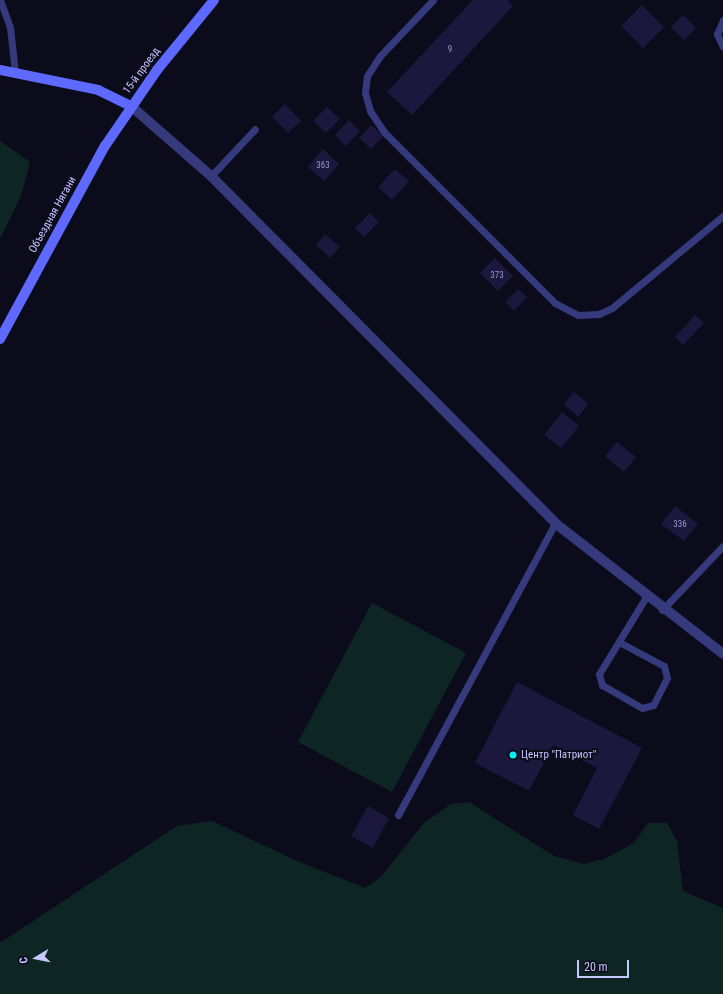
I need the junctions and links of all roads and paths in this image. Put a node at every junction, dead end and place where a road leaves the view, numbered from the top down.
1 (0, 0) edge
2 (214, 0) edge
3 (433, 0) edge
4 (723, 20) edge
5 (723, 47) edge
6 (0, 70) edge
7 (15, 72) junction
8 (131, 106) junction
9 (255, 129) dead end
10 (212, 176) junction
11 (723, 216) edge
12 (0, 339) edge
13 (555, 523) junction
14 (723, 546) edge
15 (646, 597) junction
16 (662, 610) junction
17 (619, 642) junction
18 (723, 654) edge
19 (398, 815) dead end

1 - 7 lane
2 - 8 main road, 15-й проезд
3 - 11 lane
4 - 5 lane
6 - 7 main road, 15-й проезд
7 - 8 main road, 15-й проезд
8 - 10 street
8 - 12 main road, Объездная Нягани
9 - 10 lane
10 - 13 street
13 - 15 street
13 - 19 lane
14 - 16 lane
15 - 16 street
15 - 17 lane
16 - 18 street
17 - 17 lane

